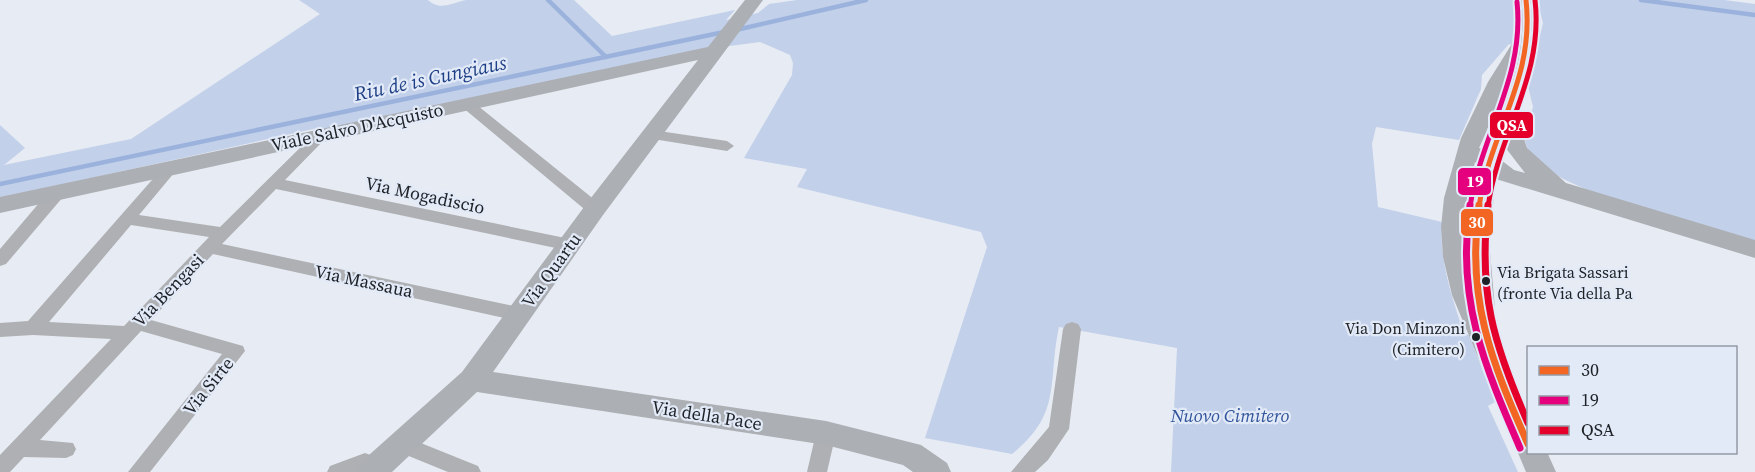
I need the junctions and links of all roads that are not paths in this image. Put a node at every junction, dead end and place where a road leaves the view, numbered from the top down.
1 (1526, 0) edge
2 (749, 6) edge
3 (1529, 32) junction
4 (717, 49) junction
5 (1487, 101) junction
6 (466, 104) junction
7 (1509, 108) junction
8 (652, 135) junction
9 (320, 136) junction
10 (727, 146) dead end
11 (1488, 164) junction
12 (171, 167) junction
13 (273, 183) junction
14 (1542, 183) junction
15 (57, 193) junction
16 (1481, 200) junction
17 (0, 205) edge
18 (594, 209) junction
19 (128, 219) junction
20 (1453, 224) junction
21 (224, 233) junction
22 (570, 245) junction
23 (209, 247) junction
24 (1755, 249) edge
25 (0, 260) edge
26 (1468, 276) junction
27 (518, 314) junction
28 (33, 328) junction
29 (132, 328) junction
30 (1072, 329) dead end
31 (0, 330) edge
32 (471, 380) junction
33 (826, 433) junction
34 (1527, 442) edge
35 (401, 444) junction
36 (19, 448) junction
37 (66, 449) dead end
38 (1532, 454) edge
39 (0, 469) edge
40 (374, 469) edge
41 (138, 472) edge
42 (337, 472) edge
43 (471, 472) edge
44 (817, 472) edge
45 (936, 472) edge
46 (1021, 472) edge
47 (1541, 472) edge

1 - 3 street
2 - 4 street, Via Quartu
3 - 5 street
3 - 7 street
4 - 6 street, Viale Salvo D'Acquisto
4 - 8 street, Via Quartu
5 - 11 street
5 - 20 street
6 - 9 street, Viale Salvo D'Acquisto
6 - 18 street
7 - 11 street
7 - 14 street
8 - 10 street
8 - 18 street, Via Quartu
9 - 12 street, Viale Salvo D'Acquisto
9 - 13 street, Via Bengasi
11 - 14 street
11 - 16 street
11 - 20 street
12 - 15 street, Viale Salvo D'Acquisto
12 - 19 street
13 - 21 street, Via Bengasi
13 - 22 street, Via Mogadiscio
14 - 16 street
14 - 24 street
15 - 17 street, Viale Salvo D'Acquisto
15 - 25 street
16 - 26 street
18 - 22 street, Via Quartu
19 - 21 street
19 - 28 street
20 - 26 street
21 - 23 street, Via Bengasi
22 - 27 street, Via Quartu
23 - 27 street, Via Massaua
23 - 29 street, Via Bengasi
26 - 34 street
27 - 32 street, Via Quartu
28 - 29 street
28 - 31 street
29 - 36 street, Via Bengasi
29 - 41 street, Via Sirte
30 - 46 street
32 - 33 street, Via della Pace
32 - 35 street, Via Quartu
33 - 44 street
33 - 45 street, Via della Pace
35 - 40 street, Via Quartu
35 - 43 street
36 - 37 street
36 - 39 street, Via Bengasi
38 - 47 street
40 - 42 street

